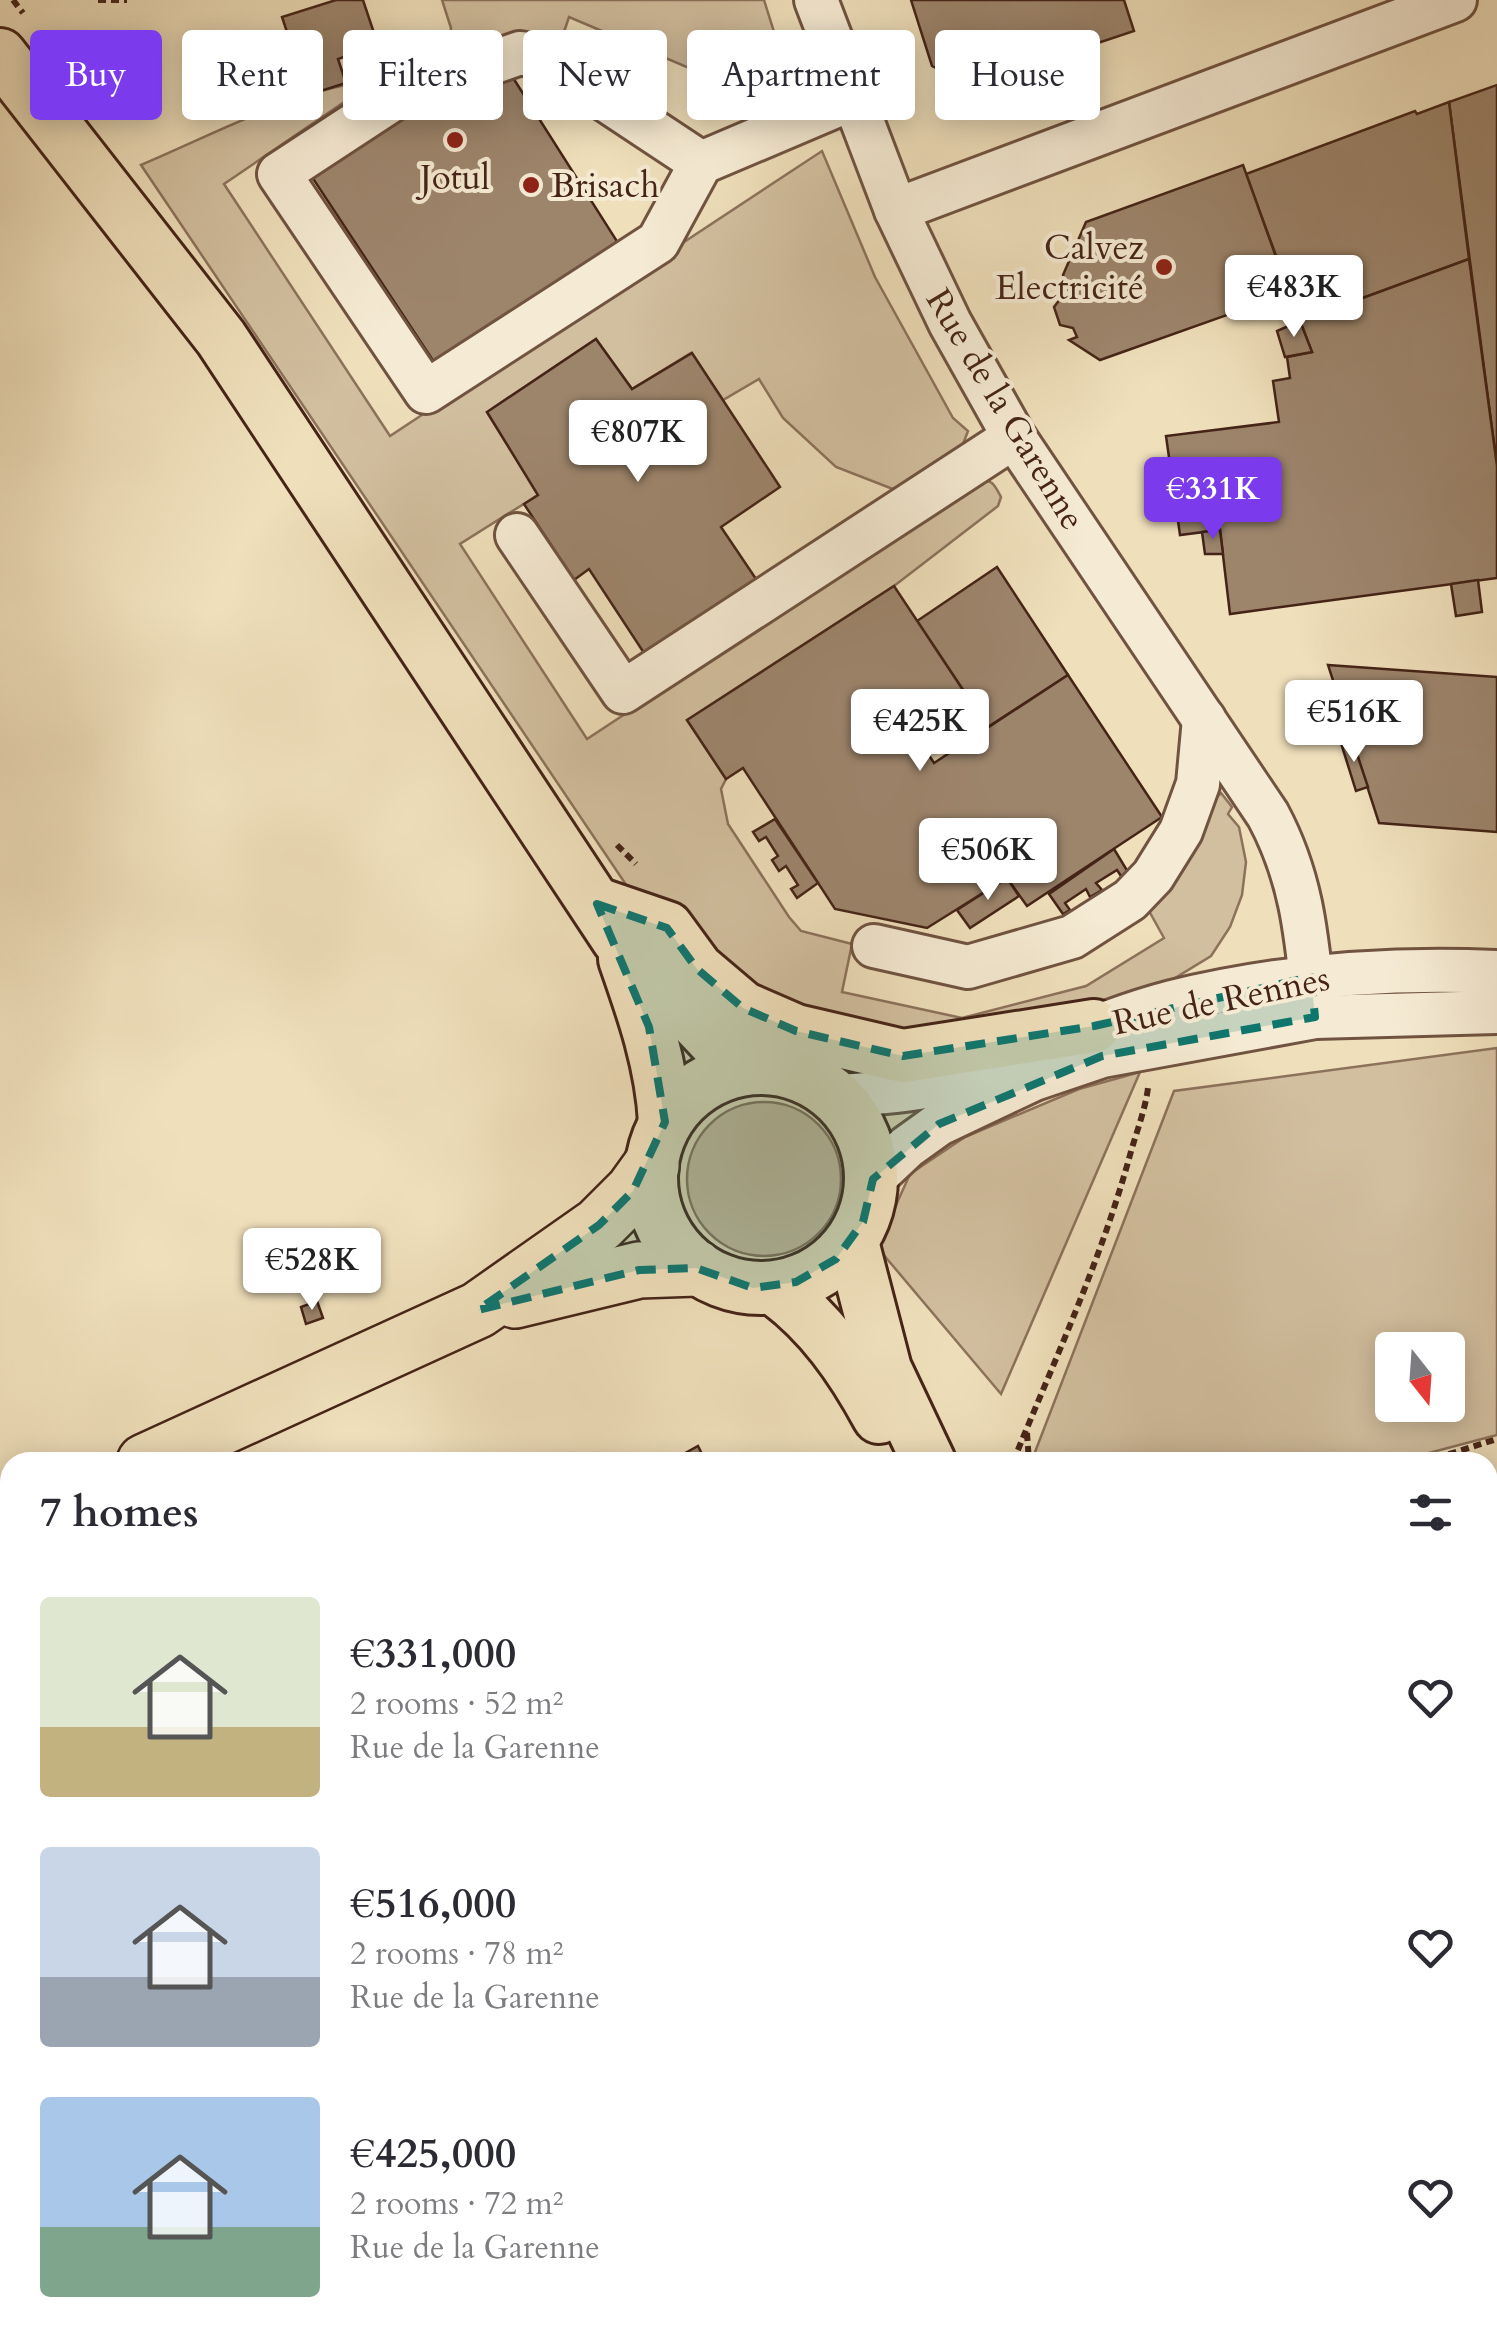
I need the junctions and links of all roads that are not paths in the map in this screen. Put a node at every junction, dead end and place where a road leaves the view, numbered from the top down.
1 (816, 0) edge
2 (1455, 0) edge
3 (827, 30) edge
4 (12, 34) edge
5 (802, 120) edge
6 (860, 120) edge
7 (701, 163) junction
8 (896, 210) junction
9 (1014, 437) junction
10 (517, 535) dead end
11 (1204, 719) junction
12 (608, 922) junction
13 (874, 946) dead end
14 (1497, 972) edge
15 (1313, 997) junction
16 (1497, 1012) edge
17 (1094, 1026) junction
18 (750, 1068) junction
19 (837, 1096) junction
20 (658, 1144) junction
21 (872, 1179) junction
22 (852, 1242) junction
23 (696, 1268) junction
24 (774, 1288) junction
25 (478, 1310) junction
26 (164, 1452) edge
27 (896, 1452) edge
28 (924, 1452) edge

1 - 3 street, Rue de la Garenne
2 - 8 street
4 - 12 main road
5 - 7 street
6 - 8 street, Rue de la Garenne
7 - 7 street
8 - 9 street, Rue de la Garenne
9 - 10 street
9 - 11 street, Rue de la Garenne
11 - 13 street
11 - 15 street, Rue de la Garenne
12 - 17 main road
12 - 18 main road
12 - 20 main road
14 - 15 street, Rue de Rennes
15 - 16 street, Rue de Rennes
15 - 17 street, Rue de Rennes
15 - 21 street, Rue de Rennes
17 - 19 street, Rue de Rennes
18 - 19 main road
18 - 20 main road
19 - 21 main road
20 - 23 main road
20 - 25 highway
21 - 22 main road
22 - 24 main road
22 - 28 main road
23 - 24 main road
23 - 25 highway
24 - 27 main road
25 - 26 highway

